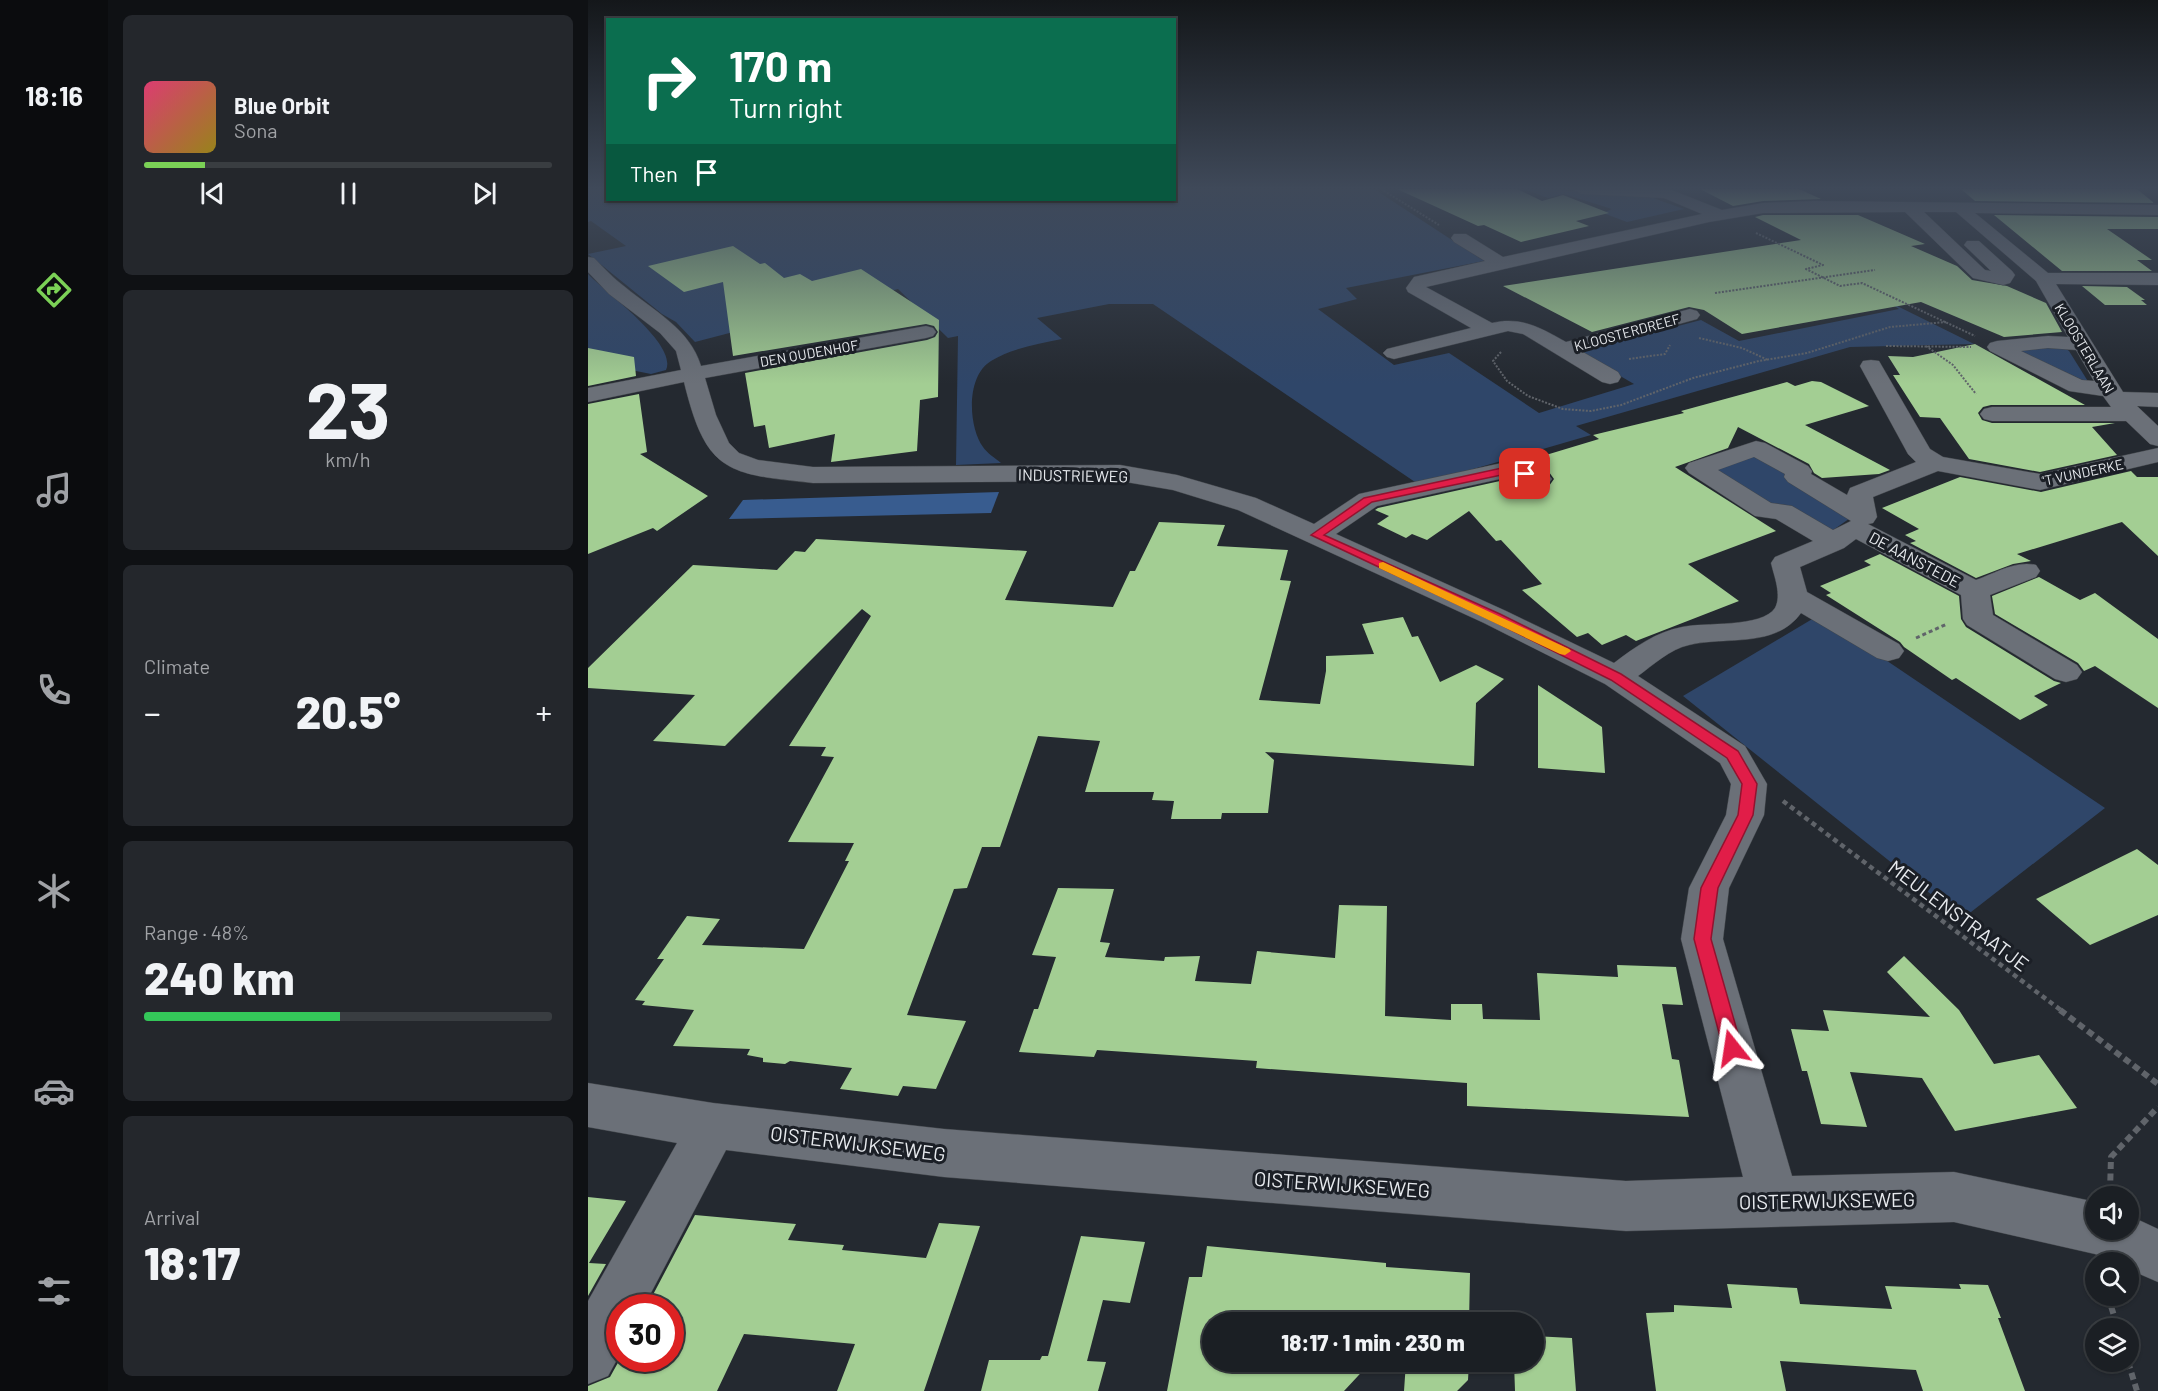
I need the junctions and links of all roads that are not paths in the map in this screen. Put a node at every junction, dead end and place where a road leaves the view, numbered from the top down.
1 (1485, 254) edge
2 (1554, 254) edge
3 (1958, 254) edge
4 (1983, 254) edge
5 (2014, 254) edge
6 (588, 262) edge
7 (1501, 264) junction
8 (2043, 278) junction
9 (2158, 279) edge
10 (1689, 315) dead end
11 (1488, 329) junction
12 (926, 332) dead end
13 (2083, 344) junction
14 (1566, 351) junction
15 (1394, 353) dead end
16 (1871, 366) road end
17 (693, 374) junction
18 (1610, 377) dead end
19 (588, 395) edge
20 (2158, 400) edge
21 (2119, 401) junction
22 (1992, 414) road end
23 (2158, 439) edge
24 (2158, 455) edge
25 (1936, 463) junction
26 (1539, 479) dead end
27 (1851, 529) junction
28 (1316, 535) junction
29 (2026, 571) dead end
30 (1792, 596) junction
31 (1976, 601) junction
32 (1888, 651) road end
33 (2066, 672) dead end
34 (1616, 677) junction
35 (588, 1105) edge
36 (713, 1126) junction
37 (1774, 1200) junction
38 (2085, 1226) edge
39 (2124, 1240) edge
40 (2158, 1256) edge
41 (588, 1356) edge

1 - 7 street
2 - 7 street
3 - 4 street
5 - 8 street, KLOOSTERLAAN
6 - 17 street, INDUSTRIEWEG
7 - 11 street
8 - 9 street
8 - 13 street, KLOOSTERLAAN
10 - 14 street, KLOOSTERDREEF
11 - 14 street, KLOOSTERDREEF
11 - 15 street, KLOOSTERDREEF
12 - 17 street, DEN OUDENHOF
13 - 21 street, KLOOSTERLAAN
13 - 21 street
14 - 18 street, KLOOSTERDREEF
16 - 25 street
17 - 19 street
17 - 28 street, INDUSTRIEWEG
20 - 21 street
21 - 22 street
21 - 23 street, KLOOSTERLAAN
24 - 25 street, 'T VUNDERKE
25 - 27 street
26 - 28 street
27 - 27 street
27 - 30 street
27 - 31 street, DE AANSTEDE
28 - 34 street, INDUSTRIEWEG
29 - 31 street, DE AANSTEDE
30 - 32 street
30 - 34 street
31 - 33 street, DE AANSTEDE
34 - 37 street, INDUSTRIEWEG
35 - 36 street, OISTERWIJKSEWEG
36 - 37 street, OISTERWIJKSEWEG
36 - 41 street
37 - 38 street, OISTERWIJKSEWEG
39 - 40 street

